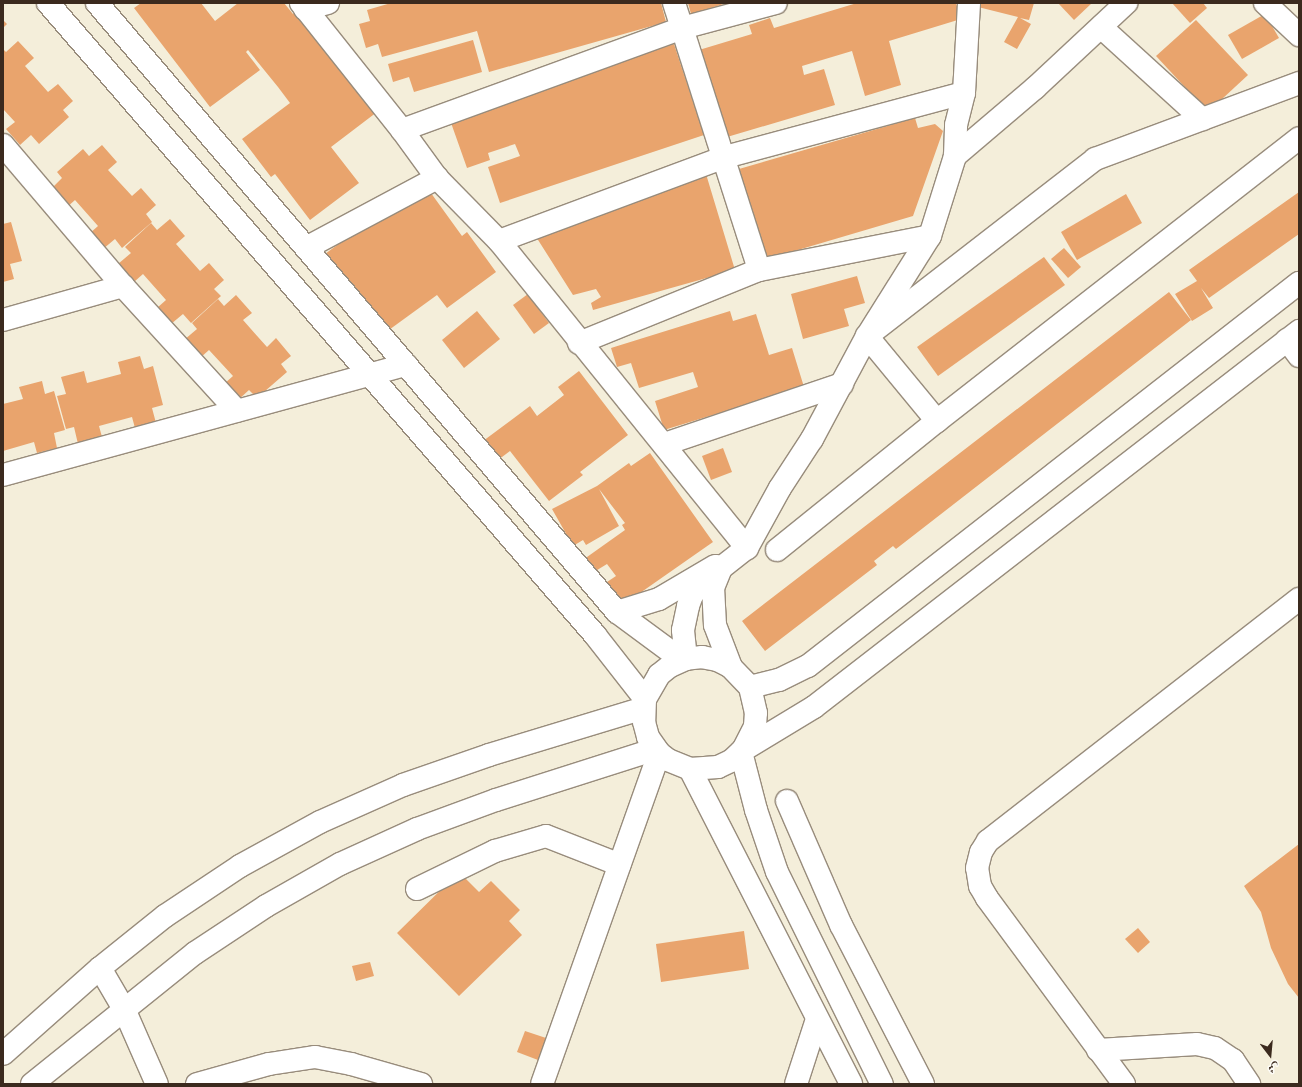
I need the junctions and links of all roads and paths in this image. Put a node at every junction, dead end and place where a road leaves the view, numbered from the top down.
1 (48, 3) edge
2 (97, 3) edge
3 (328, 3) edge
4 (674, 3) edge
5 (776, 3) edge
6 (969, 3) edge
7 (1126, 3) edge
8 (1265, 3) edge
9 (303, 6) edge
10 (1101, 27) junction
11 (682, 28) junction
12 (1299, 35) edge
13 (1299, 83) edge
14 (964, 93) junction
15 (1202, 119) junction
16 (402, 130) junction
17 (1299, 138) edge
18 (3, 145) edge
19 (955, 156) junction
20 (725, 157) junction
21 (12, 165) edge
22 (437, 178) junction
23 (930, 236) junction
24 (499, 240) junction
25 (306, 248) junction
26 (759, 270) junction
27 (1299, 283) edge
28 (123, 286) junction
29 (3, 320) edge
30 (867, 336) junction
31 (1295, 342) edge
32 (579, 343) junction
33 (406, 365) junction
34 (370, 375) junction
35 (842, 384) junction
36 (237, 411) junction
37 (937, 421) junction
38 (665, 444) junction
39 (3, 475) edge
40 (747, 548) junction
41 (777, 550) dead end
42 (718, 567) junction
43 (1299, 599) edge
44 (617, 612) junction
45 (684, 660) junction
46 (731, 667) junction
47 (750, 687) junction
48 (645, 704) junction
49 (658, 751) junction
50 (742, 751) junction
51 (690, 769) junction
52 (787, 801) dead end
53 (620, 865) junction
54 (417, 889) dead end
55 (100, 968) junction
56 (124, 1009) junction
57 (818, 1019) junction
58 (1098, 1050) junction
59 (3, 1054) edge
60 (32, 1084) edge
61 (156, 1084) edge
62 (197, 1084) edge
63 (421, 1084) edge
64 (542, 1084) edge
65 (796, 1084) edge
66 (851, 1084) edge
67 (882, 1084) edge
68 (923, 1084) edge
69 (1124, 1084) edge
70 (1249, 1084) edge

1 - 34 street
2 - 25 street
3 - 9 street
4 - 11 street
5 - 11 street
6 - 14 street
7 - 10 street
8 - 12 street
9 - 16 street
10 - 15 street
10 - 19 street
11 - 16 street
11 - 20 street
13 - 15 street
14 - 19 street
14 - 20 street
15 - 30 street
16 - 22 street
17 - 37 street
18 - 21 street
19 - 23 street
20 - 24 street
20 - 26 street
21 - 28 street
22 - 24 street
22 - 25 street
23 - 26 street
23 - 30 street
24 - 32 street
25 - 33 street
26 - 32 street
27 - 47 street
28 - 29 street
28 - 36 street
30 - 35 street
30 - 37 street
31 - 50 street
32 - 38 street
33 - 34 street
33 - 44 street
34 - 36 street
34 - 48 street
35 - 38 street
35 - 40 street
36 - 39 street
37 - 41 street
38 - 40 street
40 - 42 street
42 - 44 street
42 - 45 street
42 - 46 street
43 - 58 street
44 - 45 street
45 - 46 street
45 - 48 street
46 - 47 street
47 - 50 street
48 - 49 street
48 - 55 street
49 - 51 street
49 - 53 street
49 - 56 street
50 - 51 street
50 - 67 street
51 - 57 street
52 - 68 street
53 - 54 street
53 - 64 street
55 - 56 street
55 - 59 street
56 - 60 street
56 - 61 street
57 - 65 street
57 - 66 street
58 - 69 street
58 - 70 street
62 - 63 street

